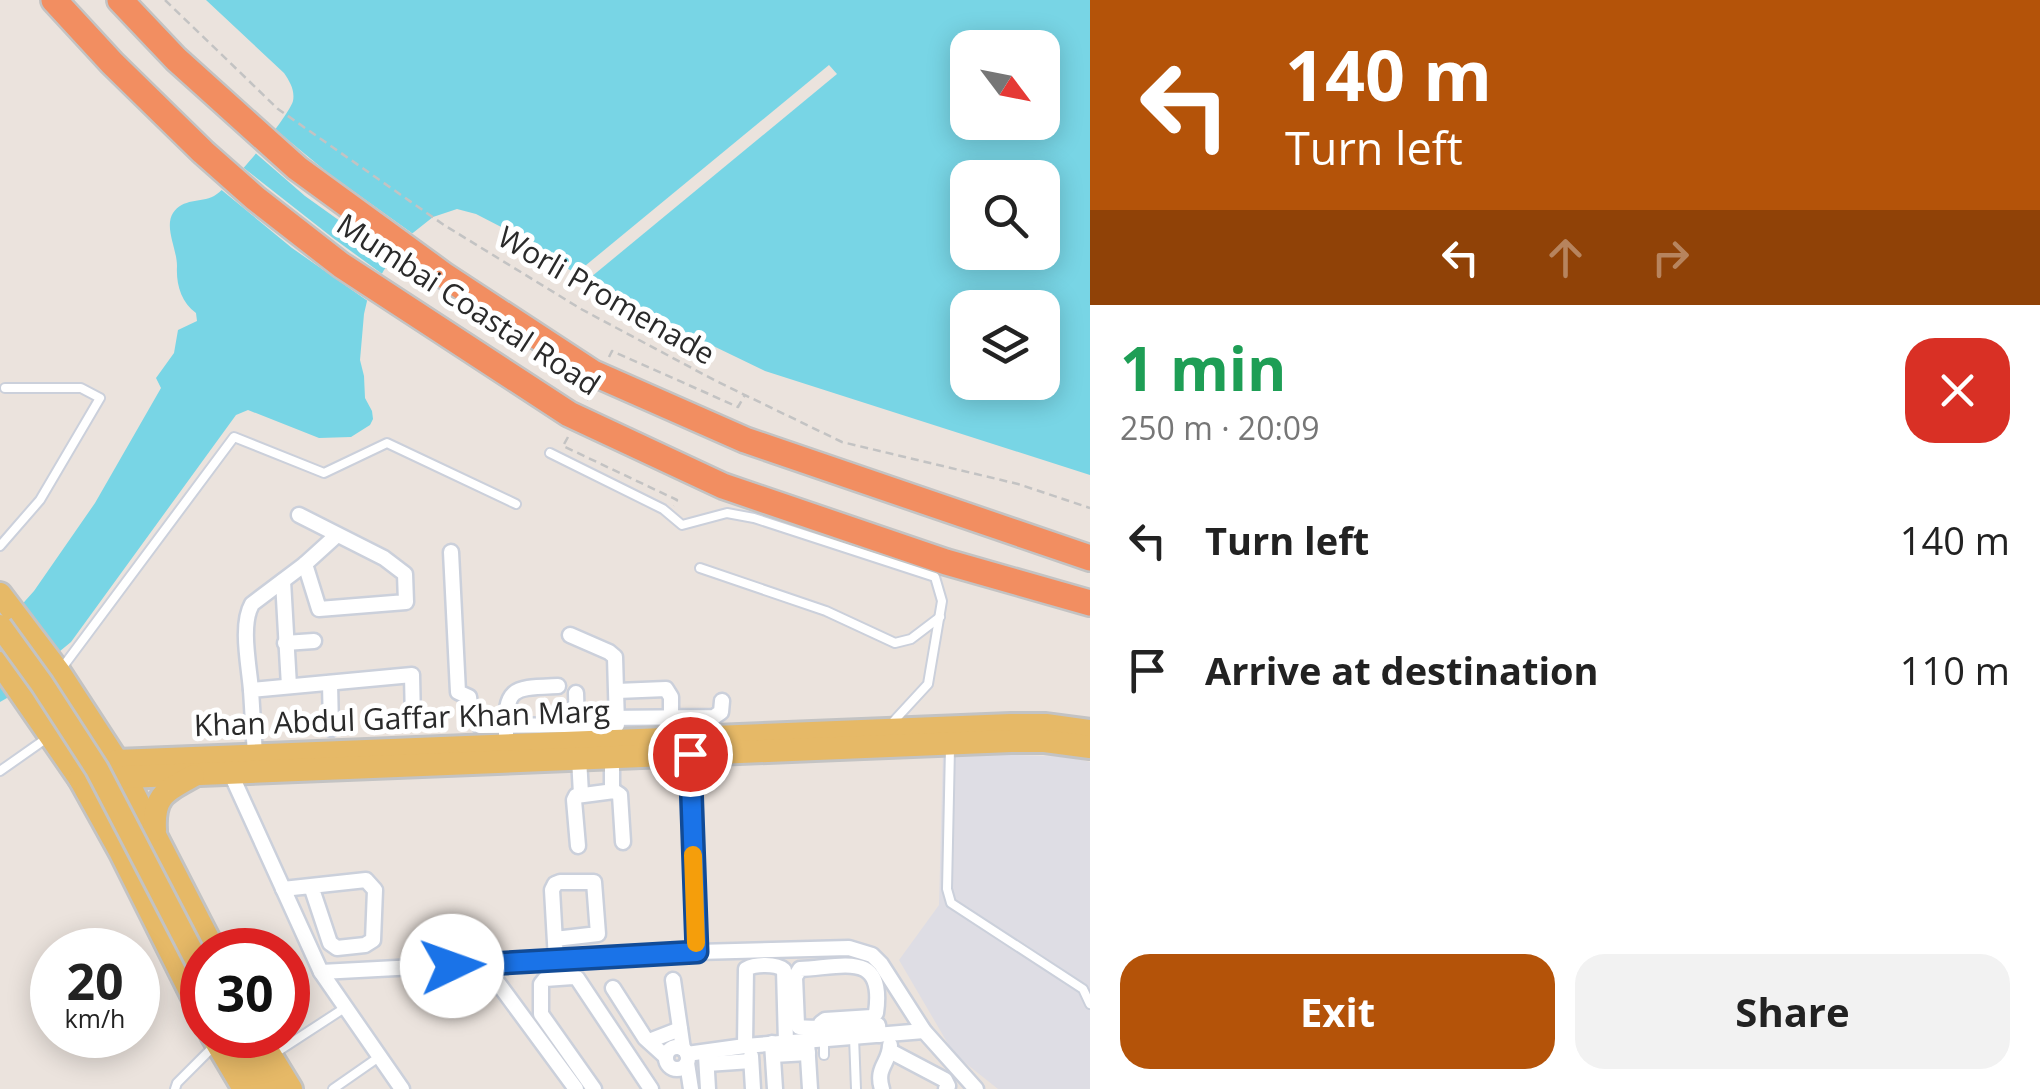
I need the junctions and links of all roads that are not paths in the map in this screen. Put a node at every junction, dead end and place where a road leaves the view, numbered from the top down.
1 (54, 0) edge
2 (120, 0) edge
3 (5, 388) dead end
4 (550, 453) dead end
5 (516, 504) dead end
6 (299, 516) dead end
7 (337, 535) junction
8 (0, 546) edge
9 (451, 552) dead end
10 (1090, 558) edge
11 (305, 564) junction
12 (700, 568) dead end
13 (282, 581) junction
14 (0, 594) edge
15 (1090, 603) edge
16 (940, 617) junction
17 (0, 626) edge
18 (570, 635) dead end
19 (314, 641) dead end
20 (284, 643) junction
21 (0, 663) edge
22 (59, 672) junction
23 (330, 682) junction
24 (289, 686) junction
25 (558, 686) dead end
26 (251, 690) junction
27 (617, 691) junction
28 (576, 693) dead end
29 (722, 701) dead end
30 (671, 718) junction
31 (90, 719) junction
32 (414, 721) dead end
33 (577, 726) junction
34 (331, 729) dead end
35 (885, 730) junction
36 (1090, 730) edge
37 (507, 736) junction
38 (615, 738) junction
39 (54, 740) junction
40 (950, 743) junction
41 (1090, 747) edge
42 (690, 754) junction
43 (254, 755) junction
44 (579, 758) junction
45 (121, 769) junction
46 (0, 771) edge
47 (230, 772) junction
48 (196, 774) junction
49 (83, 784) junction
50 (612, 791) junction
51 (581, 794) junction
52 (156, 835) junction
53 (624, 842) dead end
54 (578, 846) dead end
55 (180, 882) junction
56 (311, 886) junction
57 (282, 889) junction
58 (144, 899) junction
59 (203, 928) edge
60 (301, 928) edge
61 (180, 929) edge
62 (555, 939) junction
63 (310, 948) joint
64 (336, 948) junction
65 (697, 952) junction
66 (574, 959) junction
67 (556, 960) junction
68 (484, 964) junction
69 (180, 971) edge
70 (321, 972) junction
71 (575, 977) junction
72 (672, 980) dead end
73 (613, 988) dead end
74 (1090, 1004) edge
75 (346, 1007) junction
76 (680, 1029) junction
77 (310, 1031) edge
78 (924, 1032) junction
79 (885, 1034) junction
80 (854, 1037) junction
81 (815, 1040) junction
82 (648, 1041) junction
83 (747, 1042) junction
84 (779, 1044) junction
85 (890, 1051) junction
86 (686, 1055) junction
87 (379, 1057) junction
88 (706, 1057) junction
89 (201, 1058) edge
90 (230, 1058) edge
91 (239, 1058) edge
92 (272, 1058) edge
93 (751, 1062) junction
94 (958, 1071) junction
95 (946, 1086) edge
96 (175, 1089) edge
97 (244, 1089) edge
98 (268, 1089) edge
99 (291, 1089) edge
100 (332, 1089) edge
101 (402, 1089) edge
102 (576, 1089) edge
103 (594, 1089) edge
104 (651, 1089) edge
105 (691, 1089) edge
106 (708, 1089) edge
107 (753, 1089) edge
108 (775, 1089) edge
109 (810, 1089) edge
110 (856, 1089) edge
111 (882, 1089) edge
112 (976, 1089) edge

1 - 15 highway, Mumbai Coastal Road
2 - 10 highway, Mumbai Coastal Road
3 - 8 lane
4 - 16 lane
5 - 22 lane
6 - 7 street
7 - 11 street
7 - 11 street
9 - 37 street
11 - 13 street
12 - 16 lane
13 - 20 street
13 - 26 street
14 - 22 main road
16 - 35 lane
17 - 61 main road, bridge
18 - 27 street
19 - 20 street
20 - 24 street
21 - 39 main road
22 - 31 main road
23 - 24 street
23 - 32 street
23 - 34 street
24 - 26 street
25 - 37 street
26 - 43 street
27 - 30 street
27 - 38 street
28 - 33 street
29 - 30 street
30 - 38 street
31 - 39 main road
31 - 45 main road
33 - 37 street
33 - 38 street
35 - 36 main road, Khan Abdul Gaffar Khan Marg
35 - 38 main road, Khan Abdul Gaffar Khan Marg
37 - 38 main road, Khan Abdul Gaffar Khan Marg
37 - 43 main road, Khan Abdul Gaffar Khan Marg
38 - 42 main road, Khan Abdul Gaffar Khan Marg
38 - 44 main road, Khan Abdul Gaffar Khan Marg
38 - 50 street
39 - 46 lane
39 - 49 main road
40 - 41 main road, Khan Abdul Gaffar Khan Marg
40 - 42 main road, Khan Abdul Gaffar Khan Marg
40 - 74 lane
42 - 65 street
43 - 45 main road, Khan Abdul Gaffar Khan Marg
44 - 47 main road, Khan Abdul Gaffar Khan Marg
44 - 51 street
45 - 48 main road, Khan Abdul Gaffar Khan Marg
45 - 49 main road, Khan Abdul Gaffar Khan Marg
45 - 52 main road
47 - 48 main road, Khan Abdul Gaffar Khan Marg
47 - 57 street
48 - 52 main road
49 - 58 main road
50 - 51 street
50 - 53 street
51 - 54 street
52 - 55 main road
55 - 58 main road
55 - 59 main road
56 - 57 street
56 - 64 street
56 - 64 street
57 - 60 street
58 - 69 main road
62 - 62 street
62 - 67 street
63 - 64 street
63 - 70 street
65 - 66 street
65 - 78 street
66 - 67 street
66 - 71 street
67 - 68 street
68 - 70 street
68 - 102 street
70 - 75 street
71 - 103 street
71 - 104 street
72 - 76 street
73 - 82 street
75 - 77 lane
75 - 87 street
76 - 82 street
76 - 86 street
78 - 79 street
78 - 94 street
79 - 80 street
79 - 81 street
79 - 85 street
80 - 81 street
80 - 110 lane
81 - 81 street
81 - 84 street
81 - 109 street
82 - 86 street
83 - 84 street
83 - 84 street
83 - 88 street
83 - 93 street
84 - 108 street
85 - 95 street
85 - 111 street
86 - 88 street
86 - 105 street
87 - 100 lane
87 - 101 street
88 - 93 street
88 - 106 street
89 - 96 lane
90 - 97 main road
91 - 98 main road
92 - 99 main road
93 - 107 street
94 - 95 street
94 - 112 street

